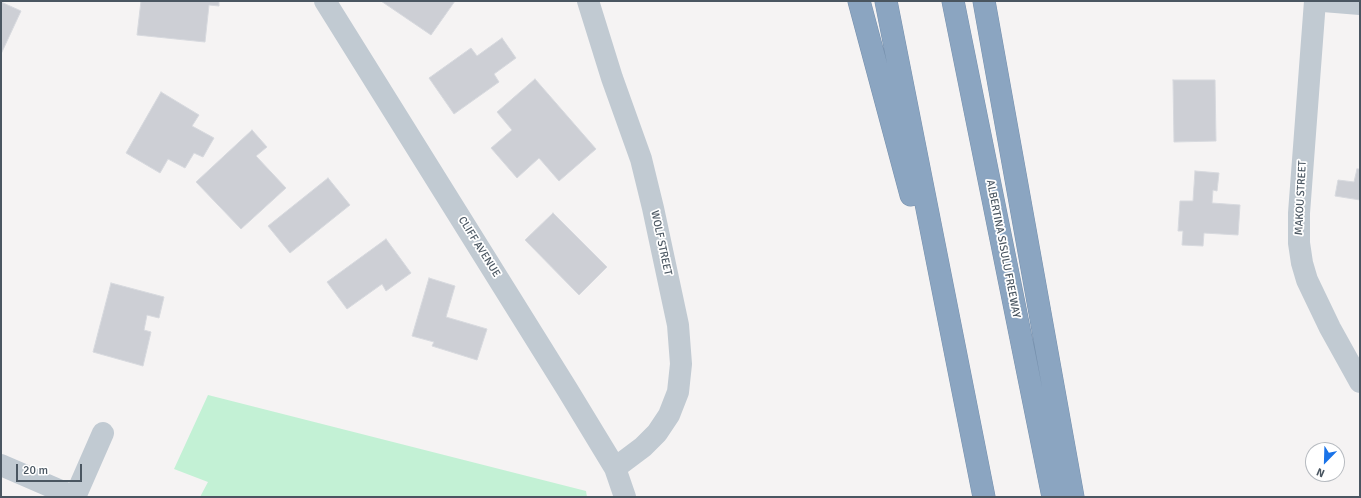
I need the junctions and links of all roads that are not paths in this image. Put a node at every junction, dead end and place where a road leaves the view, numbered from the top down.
1 (325, 1) edge
2 (588, 1) edge
3 (859, 1) edge
4 (886, 1) edge
5 (953, 1) edge
6 (984, 1) edge
7 (997, 1) edge
8 (1316, 1) edge
9 (1323, 1) edge
10 (1360, 4) edge
11 (1027, 243) junction
12 (942, 286) junction
13 (1360, 382) edge
14 (103, 433) dead end
15 (1, 465) edge
16 (615, 468) junction
17 (76, 497) edge
18 (625, 497) edge
19 (984, 497) edge
20 (1053, 497) edge
21 (1073, 497) edge

1 - 16 street, CLIFF AVENUE
2 - 16 street, WOLF STREET
3 - 12 highway
4 - 12 highway
5 - 20 highway, ALBERTINA SISULU FREEWAY
6 - 11 highway
7 - 11 highway
8 - 13 street, MAKOU STREET
9 - 10 street
11 - 21 highway
12 - 19 highway
14 - 17 street
15 - 17 street
16 - 18 street, CLIFF AVENUE

